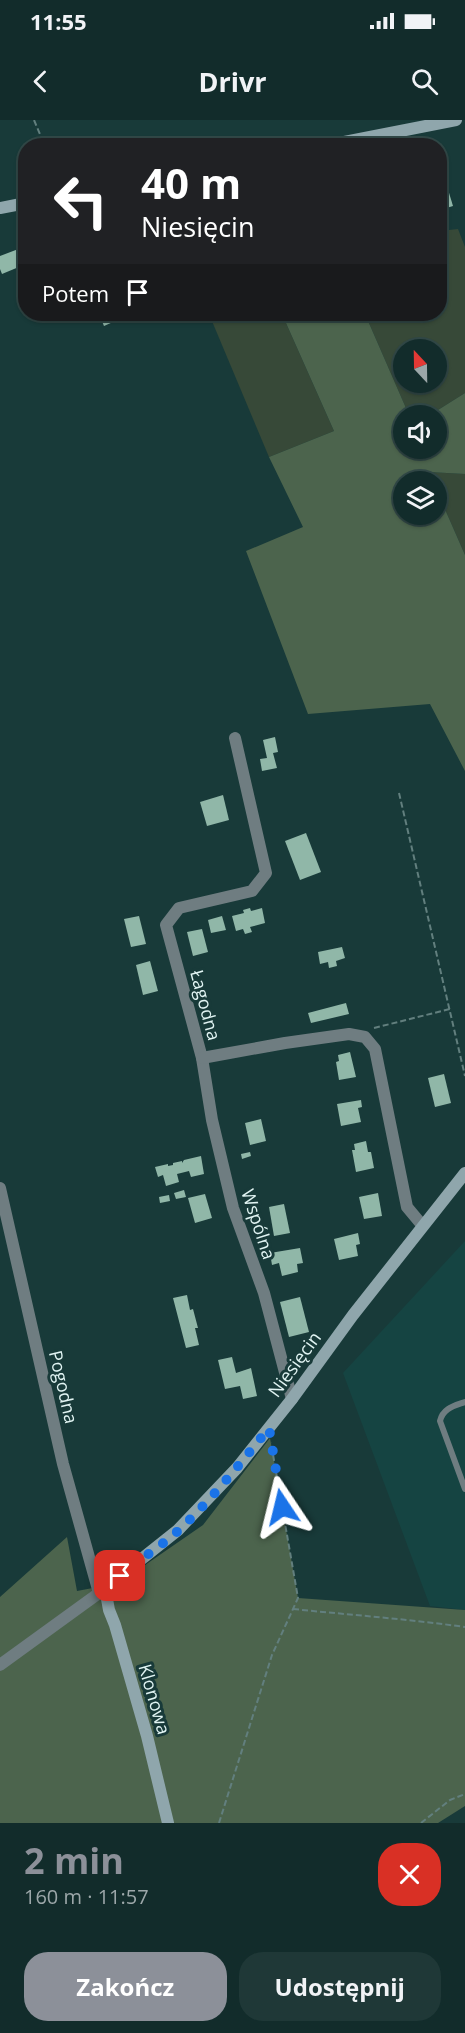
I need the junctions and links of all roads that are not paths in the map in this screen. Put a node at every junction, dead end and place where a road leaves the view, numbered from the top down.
1 (456, 120) edge
2 (365, 138) edge
3 (18, 205) edge
4 (0, 208) edge
5 (236, 738) dead end
6 (202, 1058) junction
7 (465, 1173) edge
8 (0, 1188) edge
9 (422, 1225) junction
10 (292, 1399) junction
11 (465, 1402) edge
12 (465, 1489) edge
13 (111, 1586) junction
14 (99, 1593) junction
15 (0, 1665) edge
16 (168, 1823) edge

1 - 2 street
3 - 4 street
5 - 6 street, Łagodna
6 - 9 street, Łagodna
6 - 10 street, Wspólna
7 - 9 street, Niesięcin
8 - 14 street, Pogodna
9 - 10 street, Niesięcin
10 - 13 street, Niesięcin
11 - 12 lane
13 - 14 street
13 - 16 street, Klonowa
14 - 15 street

